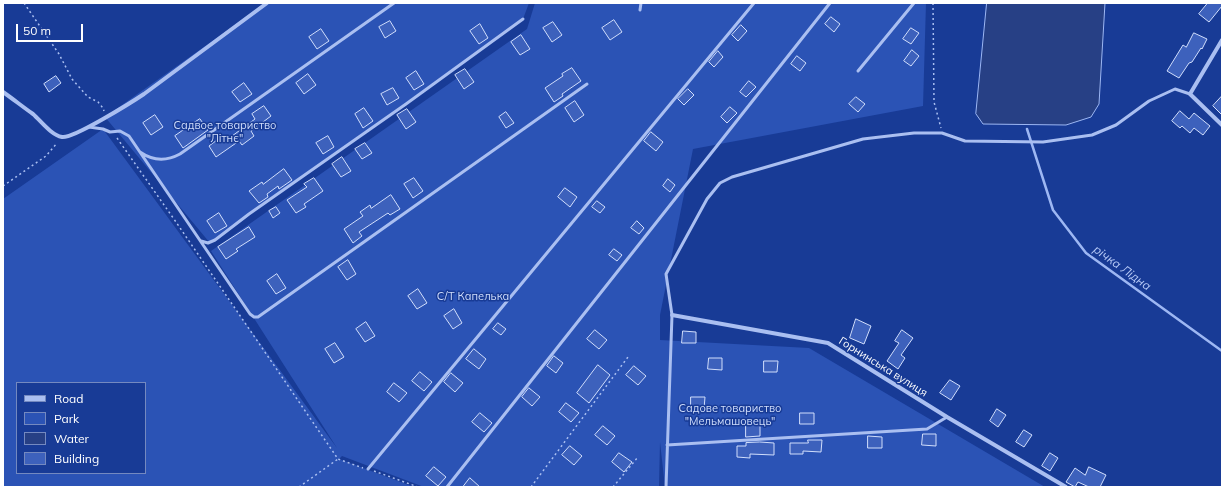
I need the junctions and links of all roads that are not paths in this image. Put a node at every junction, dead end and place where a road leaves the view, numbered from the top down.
1 (267, 3) edge
2 (394, 3) edge
3 (641, 3) edge
4 (754, 3) edge
5 (830, 3) edge
6 (914, 3) edge
7 (640, 10) dead end
8 (523, 19) dead end
9 (1222, 40) edge
10 (858, 71) dead end
11 (588, 84) dead end
12 (3, 92) edge
13 (1190, 94) junction
14 (1222, 125) edge
15 (89, 127) junction
16 (139, 151) junction
17 (199, 238) junction
18 (672, 314) junction
19 (946, 417) junction
20 (667, 445) junction
21 (368, 469) road end
22 (447, 487) edge
23 (666, 487) edge
24 (1066, 487) edge

1 - 15 street
2 - 16 lane
3 - 7 lane
4 - 21 lane
5 - 22 lane
6 - 10 lane
8 - 17 lane
9 - 13 street
11 - 17 lane
12 - 15 street
13 - 14 street
13 - 18 lane
15 - 16 lane
16 - 17 lane
18 - 19 street, Горнинська вулиця
18 - 20 lane
19 - 20 lane
19 - 24 street, Горнинська вулиця
20 - 23 lane

